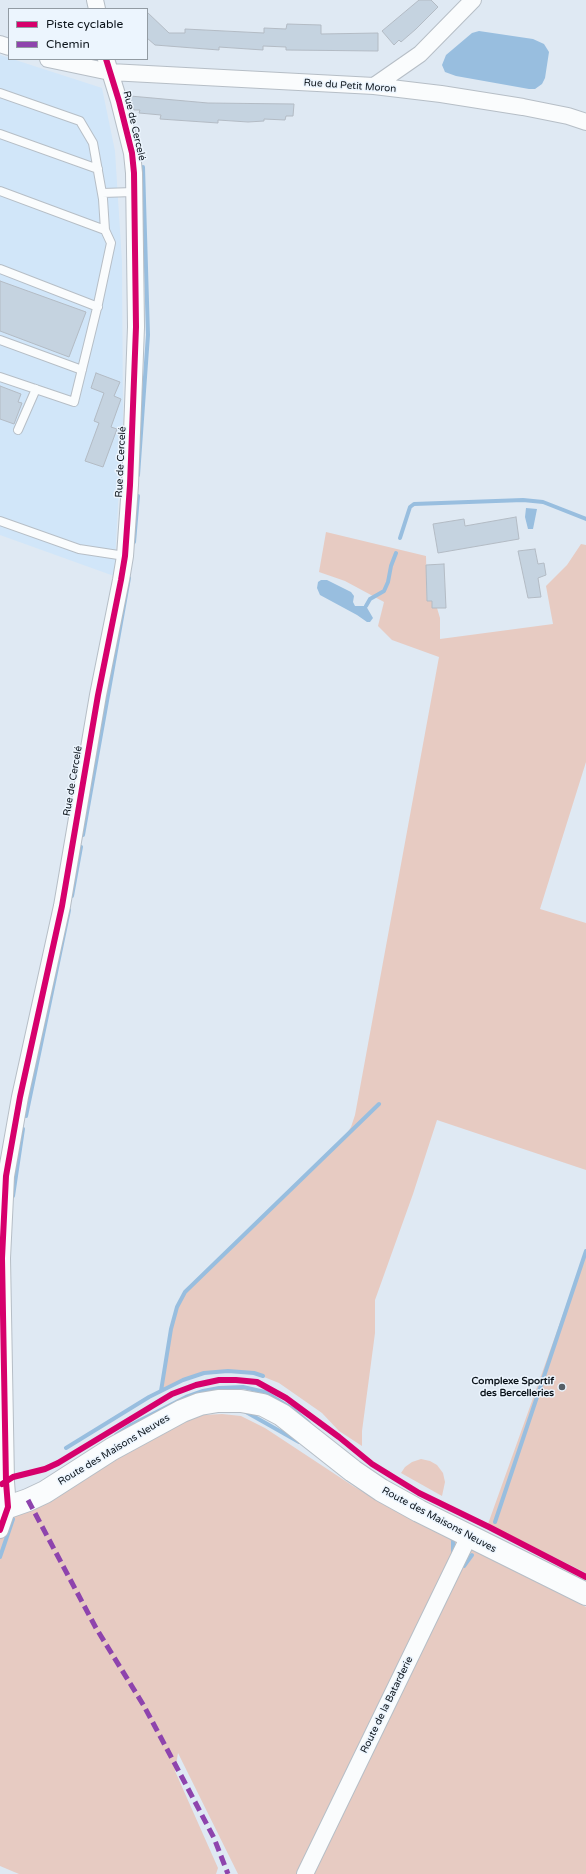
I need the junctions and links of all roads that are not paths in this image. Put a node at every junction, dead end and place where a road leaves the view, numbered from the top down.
1 (473, 0) edge
2 (58, 60) edge
3 (108, 65) edge
4 (374, 86) junction
5 (0, 93) edge
6 (586, 122) edge
7 (0, 134) edge
8 (98, 169) junction
9 (0, 191) edge
10 (134, 192) junction
11 (102, 193) junction
12 (105, 230) junction
13 (0, 269) edge
14 (98, 307) junction
15 (0, 340) edge
16 (82, 370) junction
17 (0, 377) edge
18 (36, 389) junction
19 (18, 430) dead end
20 (0, 521) edge
21 (125, 556) junction
22 (4, 1507) edge
23 (0, 1530) edge
24 (469, 1536) junction
25 (586, 1594) edge
26 (305, 1874) edge

1 - 4 street
2 - 3 street, Rue du Petit Moron
3 - 4 street, Rue du Petit Moron
3 - 10 street, Rue de Cercelé
4 - 6 street, Rue du Petit Moron
5 - 8 lane
7 - 8 lane
8 - 11 lane
9 - 12 lane
10 - 11 lane
10 - 21 street, Rue de Cercelé
11 - 12 lane
12 - 14 lane
13 - 14 lane
14 - 16 lane
15 - 16 lane
16 - 18 lane
17 - 18 lane
18 - 19 lane
20 - 21 lane
21 - 22 street, Rue de Cercelé
22 - 23 street
22 - 24 street, Route des Maisons Neuves
24 - 25 street, Route des Maisons Neuves
24 - 26 street, Route de la Batarderie

